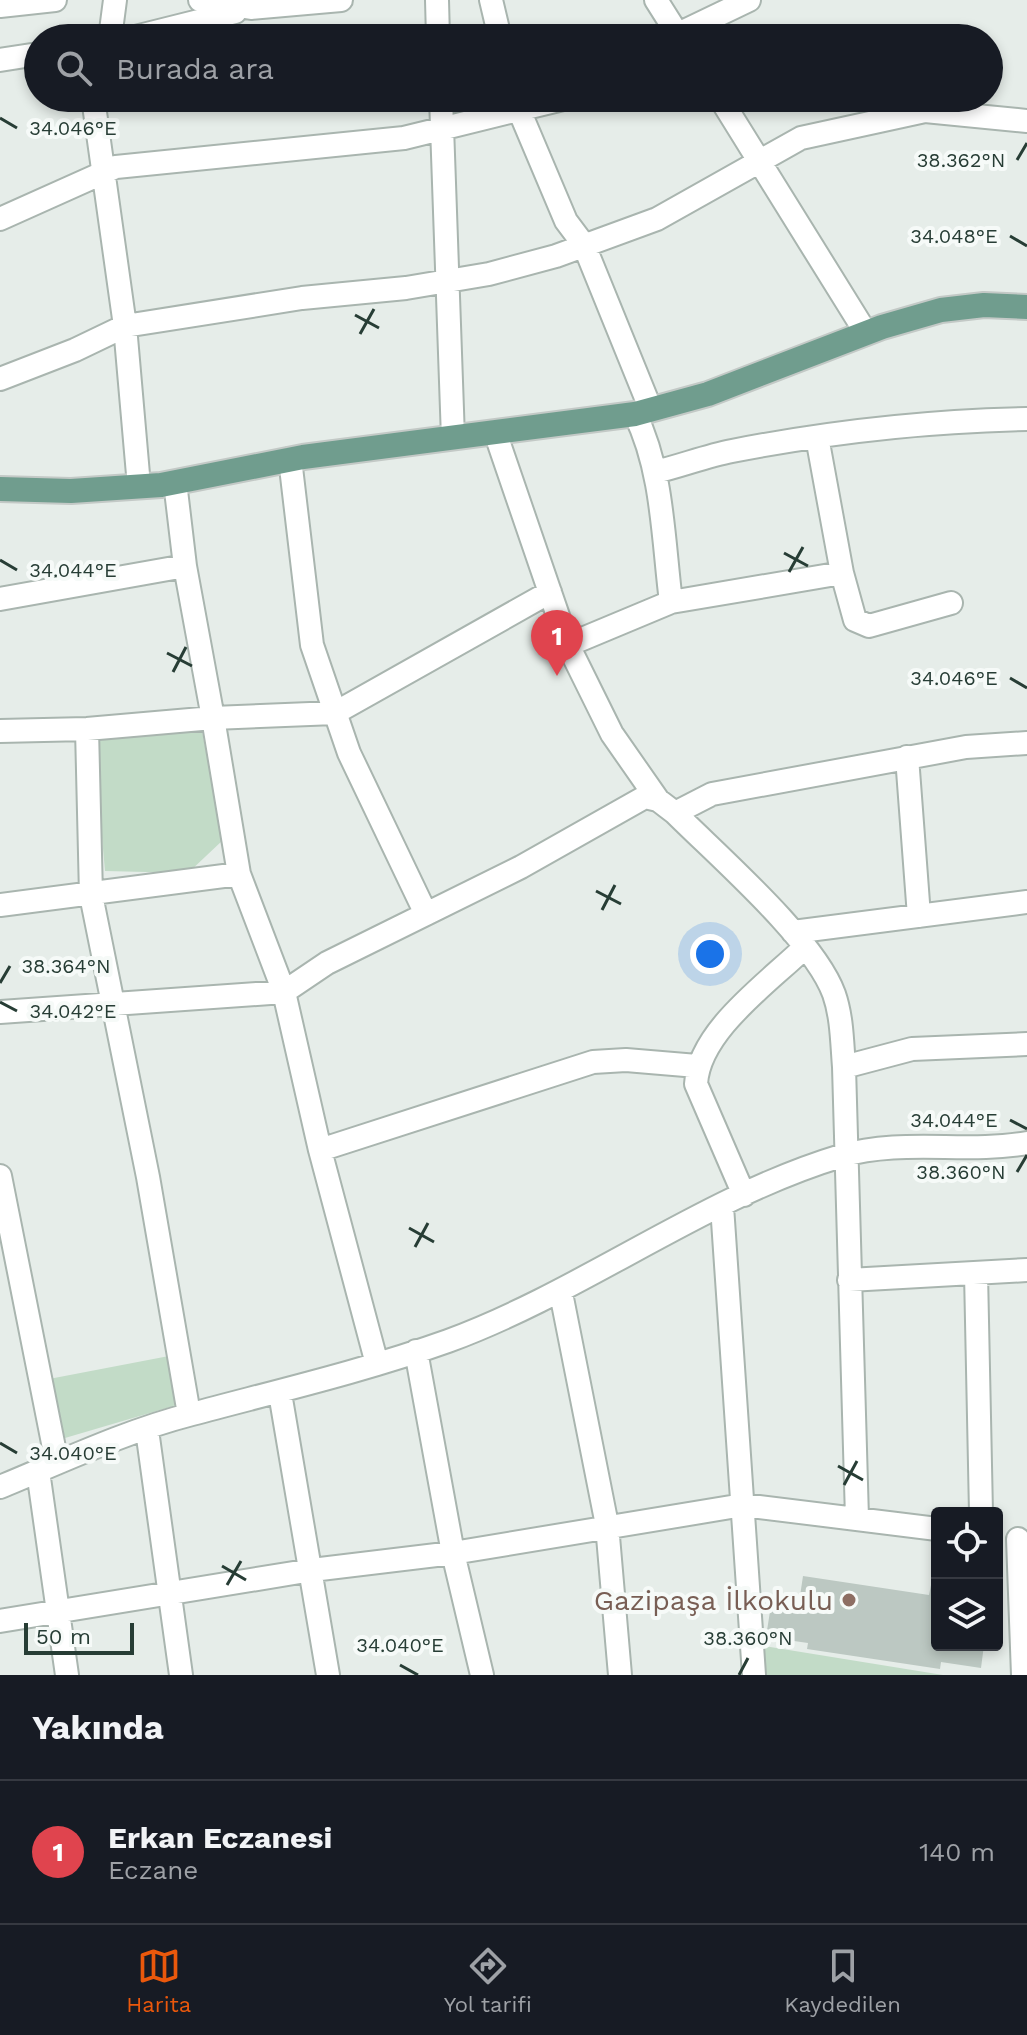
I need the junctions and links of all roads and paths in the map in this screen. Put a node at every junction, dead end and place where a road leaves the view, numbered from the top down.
1 (55, 0) edge
2 (115, 0) edge
3 (200, 0) edge
4 (341, 0) edge
5 (437, 0) edge
6 (491, 0) edge
7 (656, 0) edge
8 (749, 0) edge
9 (0, 6) edge
10 (251, 8) junction
11 (112, 24) edge
12 (187, 24) edge
13 (438, 24) edge
14 (497, 24) edge
15 (669, 24) edge
16 (700, 24) edge
17 (24, 56) edge
18 (0, 60) edge
19 (95, 112) edge
20 (442, 112) edge
21 (495, 112) edge
22 (518, 112) edge
23 (729, 112) edge
24 (920, 112) edge
25 (935, 112) edge
26 (1027, 121) edge
27 (443, 130) junction
28 (761, 161) junction
29 (103, 172) junction
30 (0, 219) edge
31 (584, 245) junction
32 (447, 281) junction
33 (1027, 307) edge
34 (125, 326) junction
35 (866, 333) junction
36 (0, 379) edge
37 (643, 412) junction
38 (1027, 419) edge
39 (495, 432) junction
40 (817, 437) junction
41 (453, 438) junction
42 (290, 459) junction
43 (655, 472) junction
44 (175, 482) junction
45 (139, 486) junction
46 (0, 489) edge
47 (185, 566) junction
48 (842, 573) junction
49 (550, 592) junction
50 (0, 599) edge
51 (671, 602) junction
52 (951, 603) dead end
53 (568, 645) junction
54 (335, 713) junction
55 (213, 718) junction
56 (87, 729) junction
57 (0, 731) edge
58 (1027, 746) edge
59 (907, 757) junction
60 (667, 806) junction
61 (239, 874) junction
62 (91, 895) junction
63 (1027, 902) edge
64 (0, 905) edge
65 (426, 914) junction
66 (919, 916) junction
67 (798, 940) junction
68 (284, 992) junction
69 (113, 1002) junction
70 (0, 1012) edge
71 (1027, 1044) edge
72 (697, 1066) junction
73 (844, 1067) junction
74 (1027, 1143) edge
75 (320, 1150) junction
76 (845, 1155) junction
77 (0, 1176) edge
78 (744, 1195) junction
79 (722, 1206) junction
80 (1027, 1270) edge
81 (976, 1273) junction
82 (849, 1280) junction
83 (561, 1293) junction
84 (416, 1351) junction
85 (377, 1364) junction
86 (280, 1393) junction
87 (189, 1414) junction
88 (147, 1430) junction
89 (48, 1467) junction
90 (0, 1487) edge
91 (743, 1505) junction
92 (981, 1507) edge
93 (857, 1518) junction
94 (607, 1525) junction
95 (931, 1528) edge
96 (1014, 1538) edge
97 (453, 1553) junction
98 (312, 1570) junction
99 (168, 1592) junction
100 (56, 1611) junction
101 (0, 1621) edge
102 (1025, 1667) edge
103 (67, 1675) edge
104 (181, 1675) edge
105 (328, 1675) edge
106 (482, 1675) edge
107 (620, 1675) edge
108 (754, 1675) edge

1 - 9 street
2 - 11 street
3 - 10 street
4 - 10 street
5 - 13 street
6 - 14 street
7 - 15 street
8 - 16 street
10 - 12 street
17 - 18 street
19 - 29 street
20 - 27 street
21 - 27 street
22 - 31 street
23 - 28 street
24 - 28 street
25 - 26 street
27 - 29 street
27 - 32 street
28 - 31 street
28 - 35 street
29 - 30 street
29 - 34 street
31 - 32 street
31 - 37 street
32 - 34 street
32 - 41 street
33 - 35 main road
34 - 36 street
34 - 45 street
35 - 37 main road
37 - 39 main road
37 - 43 street
38 - 40 street
39 - 41 main road
39 - 49 street
40 - 43 street
40 - 48 street
41 - 42 main road
42 - 44 main road
42 - 54 street
43 - 51 street
44 - 45 main road
44 - 47 street
45 - 46 main road
47 - 50 street
47 - 55 street
48 - 51 street
48 - 52 street
49 - 53 street
49 - 54 street
51 - 53 street
53 - 60 street
54 - 55 street
54 - 65 street
55 - 56 street
55 - 61 street
56 - 57 street
56 - 62 street
58 - 59 street
59 - 60 street
59 - 66 street
60 - 65 street
60 - 67 street
61 - 62 street
61 - 68 street
62 - 64 street
62 - 69 street
63 - 66 street
65 - 68 street
66 - 67 street
67 - 72 street
67 - 73 street
68 - 69 street
68 - 75 street
69 - 70 street
69 - 87 street
71 - 73 street
72 - 75 street
72 - 78 street
73 - 76 street
74 - 76 street
75 - 85 street
76 - 78 street
76 - 82 street
77 - 89 street
78 - 79 street
79 - 83 street
79 - 91 street
80 - 81 street
81 - 82 street
81 - 92 street
82 - 93 street
83 - 84 street
83 - 94 street
84 - 85 street
84 - 97 street
85 - 86 street
86 - 87 street
86 - 98 street
87 - 88 street
88 - 89 street
88 - 99 street
89 - 90 street
89 - 100 street
91 - 93 street
91 - 94 street
91 - 108 street
93 - 95 street
94 - 97 street
94 - 107 street
96 - 102 street
97 - 98 street
97 - 106 street
98 - 99 street
98 - 105 street
99 - 100 street
99 - 104 street
100 - 101 street
100 - 103 street

